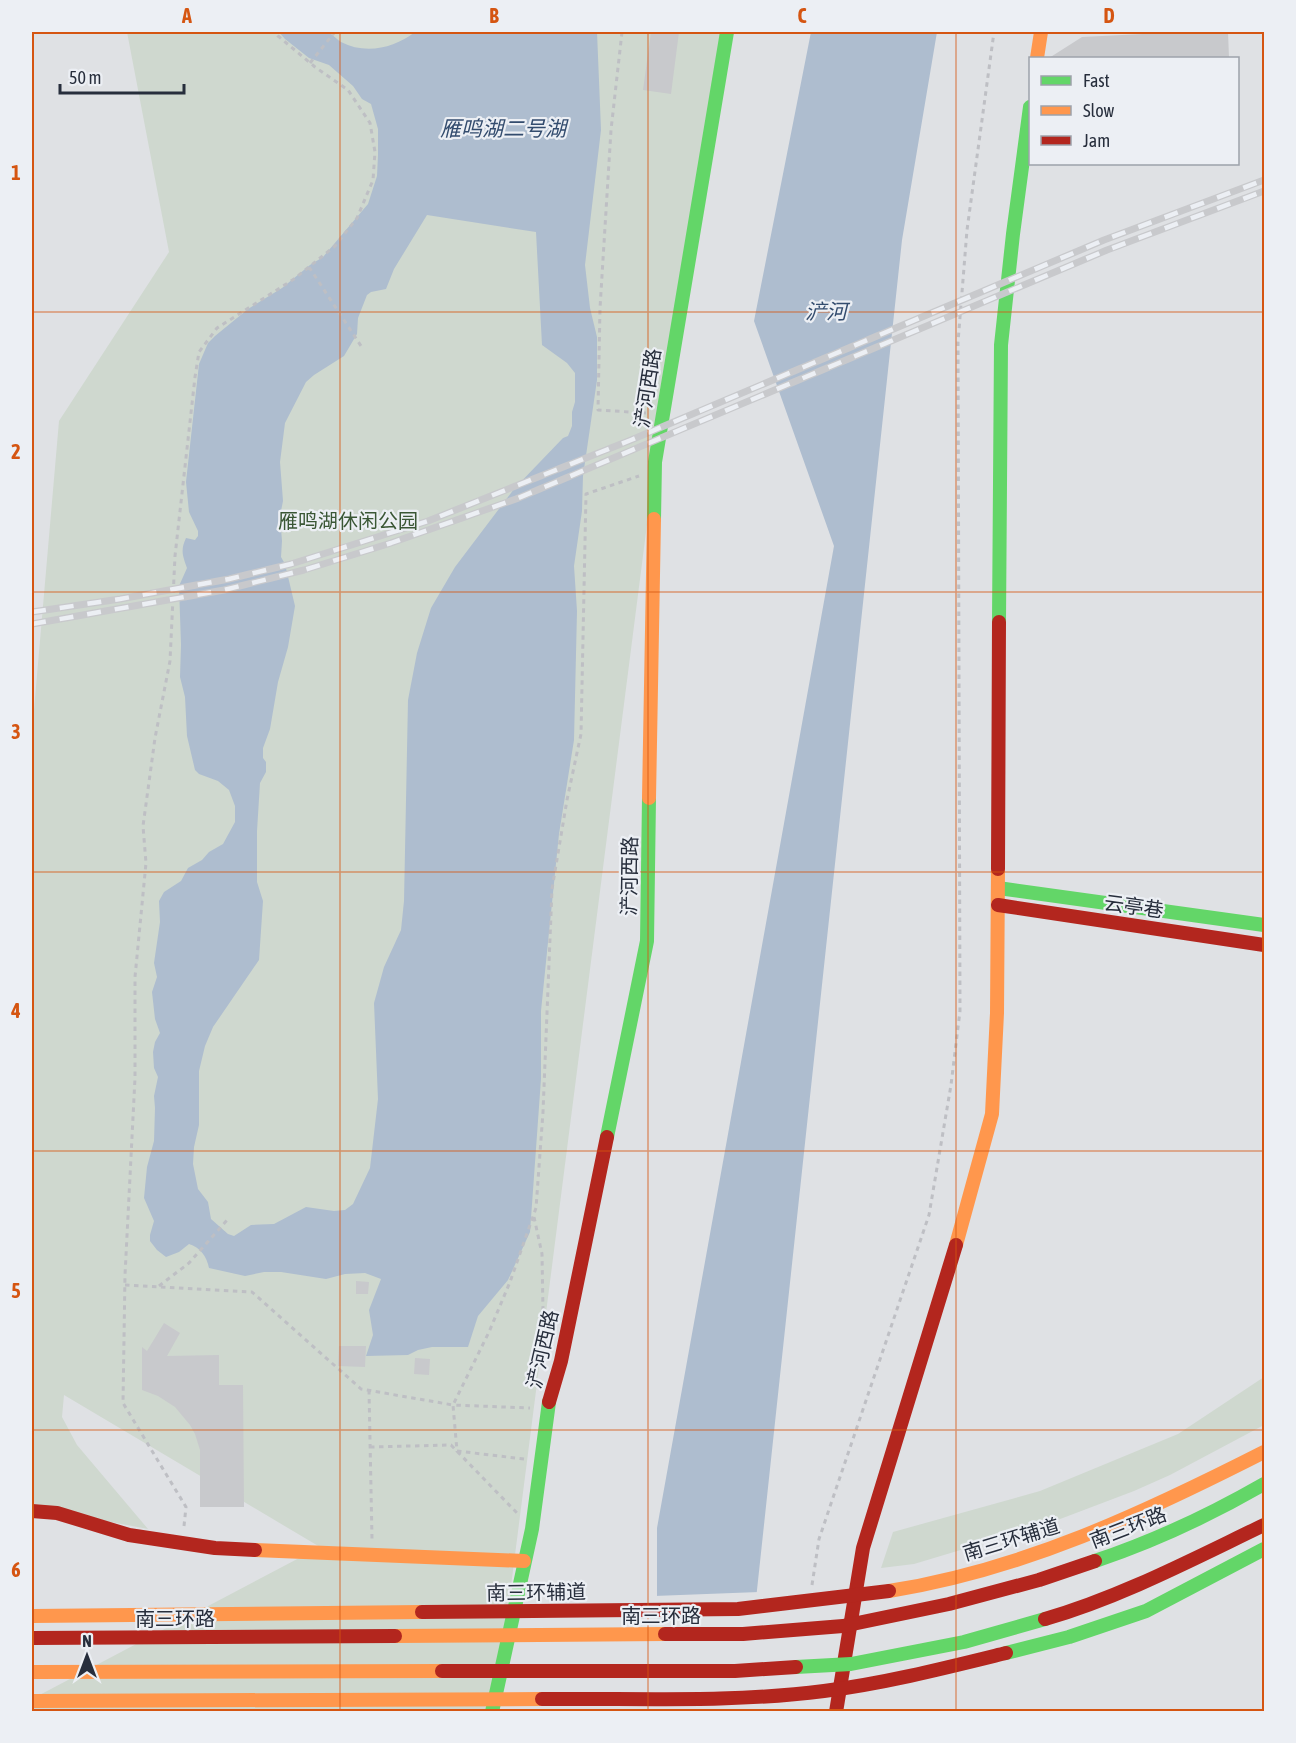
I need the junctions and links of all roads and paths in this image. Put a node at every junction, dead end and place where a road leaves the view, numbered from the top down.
1 (275, 32) edge
2 (622, 32) edge
3 (727, 32) edge
4 (994, 32) edge
5 (1041, 32) edge
6 (334, 33) edge
7 (1037, 57) edge
8 (310, 63) junction
9 (1029, 114) edge
10 (309, 267) junction
11 (361, 346) dead end
12 (663, 413) junction
13 (655, 471) junction
14 (998, 888) junction
15 (998, 905) junction
16 (1264, 925) edge
17 (1264, 945) edge
18 (534, 1215) junction
19 (228, 1219) dead end
20 (125, 1285) junction
21 (158, 1287) junction
22 (560, 1366) junction
23 (369, 1390) junction
24 (453, 1405) junction
25 (547, 1409) junction
26 (370, 1447) junction
27 (457, 1451) junction
28 (1264, 1452) edge
29 (541, 1461) junction
30 (1264, 1484) edge
31 (32, 1511) edge
32 (1264, 1525) edge
33 (532, 1529) junction
34 (183, 1543) junction
35 (1264, 1549) edge
36 (372, 1555) junction
37 (524, 1561) junction
38 (812, 1585) dead end
39 (32, 1616) edge
40 (32, 1638) edge
41 (32, 1672) edge
42 (32, 1701) edge
43 (492, 1712) edge
44 (836, 1712) edge

1 - 8 path
2 - 12 path
3 - 12 main road, 浐河西路
4 - 38 path
5 - 7 main road
6 - 8 path
8 - 10 path
9 - 14 main road
10 - 11 path
10 - 20 path
12 - 13 main road, 浐河西路
13 - 18 path
13 - 22 main road, 浐河西路
14 - 15 main road
14 - 16 main road
15 - 17 main road, 云亭巷
15 - 44 main road
18 - 22 path
18 - 24 path
19 - 21 path
20 - 21 path
20 - 34 path
21 - 23 path
22 - 25 main road, 浐河西路
23 - 24 path
23 - 26 path
24 - 25 path
24 - 27 path
25 - 29 main road, 浐河西路
26 - 27 path
26 - 36 path
27 - 29 path
27 - 33 path
28 - 39 main road, 南三环辅道, bridge
29 - 33 main road, 浐河西路
30 - 40 main road, 南三环路, bridge
31 - 34 main road
32 - 41 main road, bridge
33 - 37 main road, 浐河西路
34 - 36 main road
35 - 42 main road, bridge
36 - 37 main road
37 - 43 main road, 浐河西路

